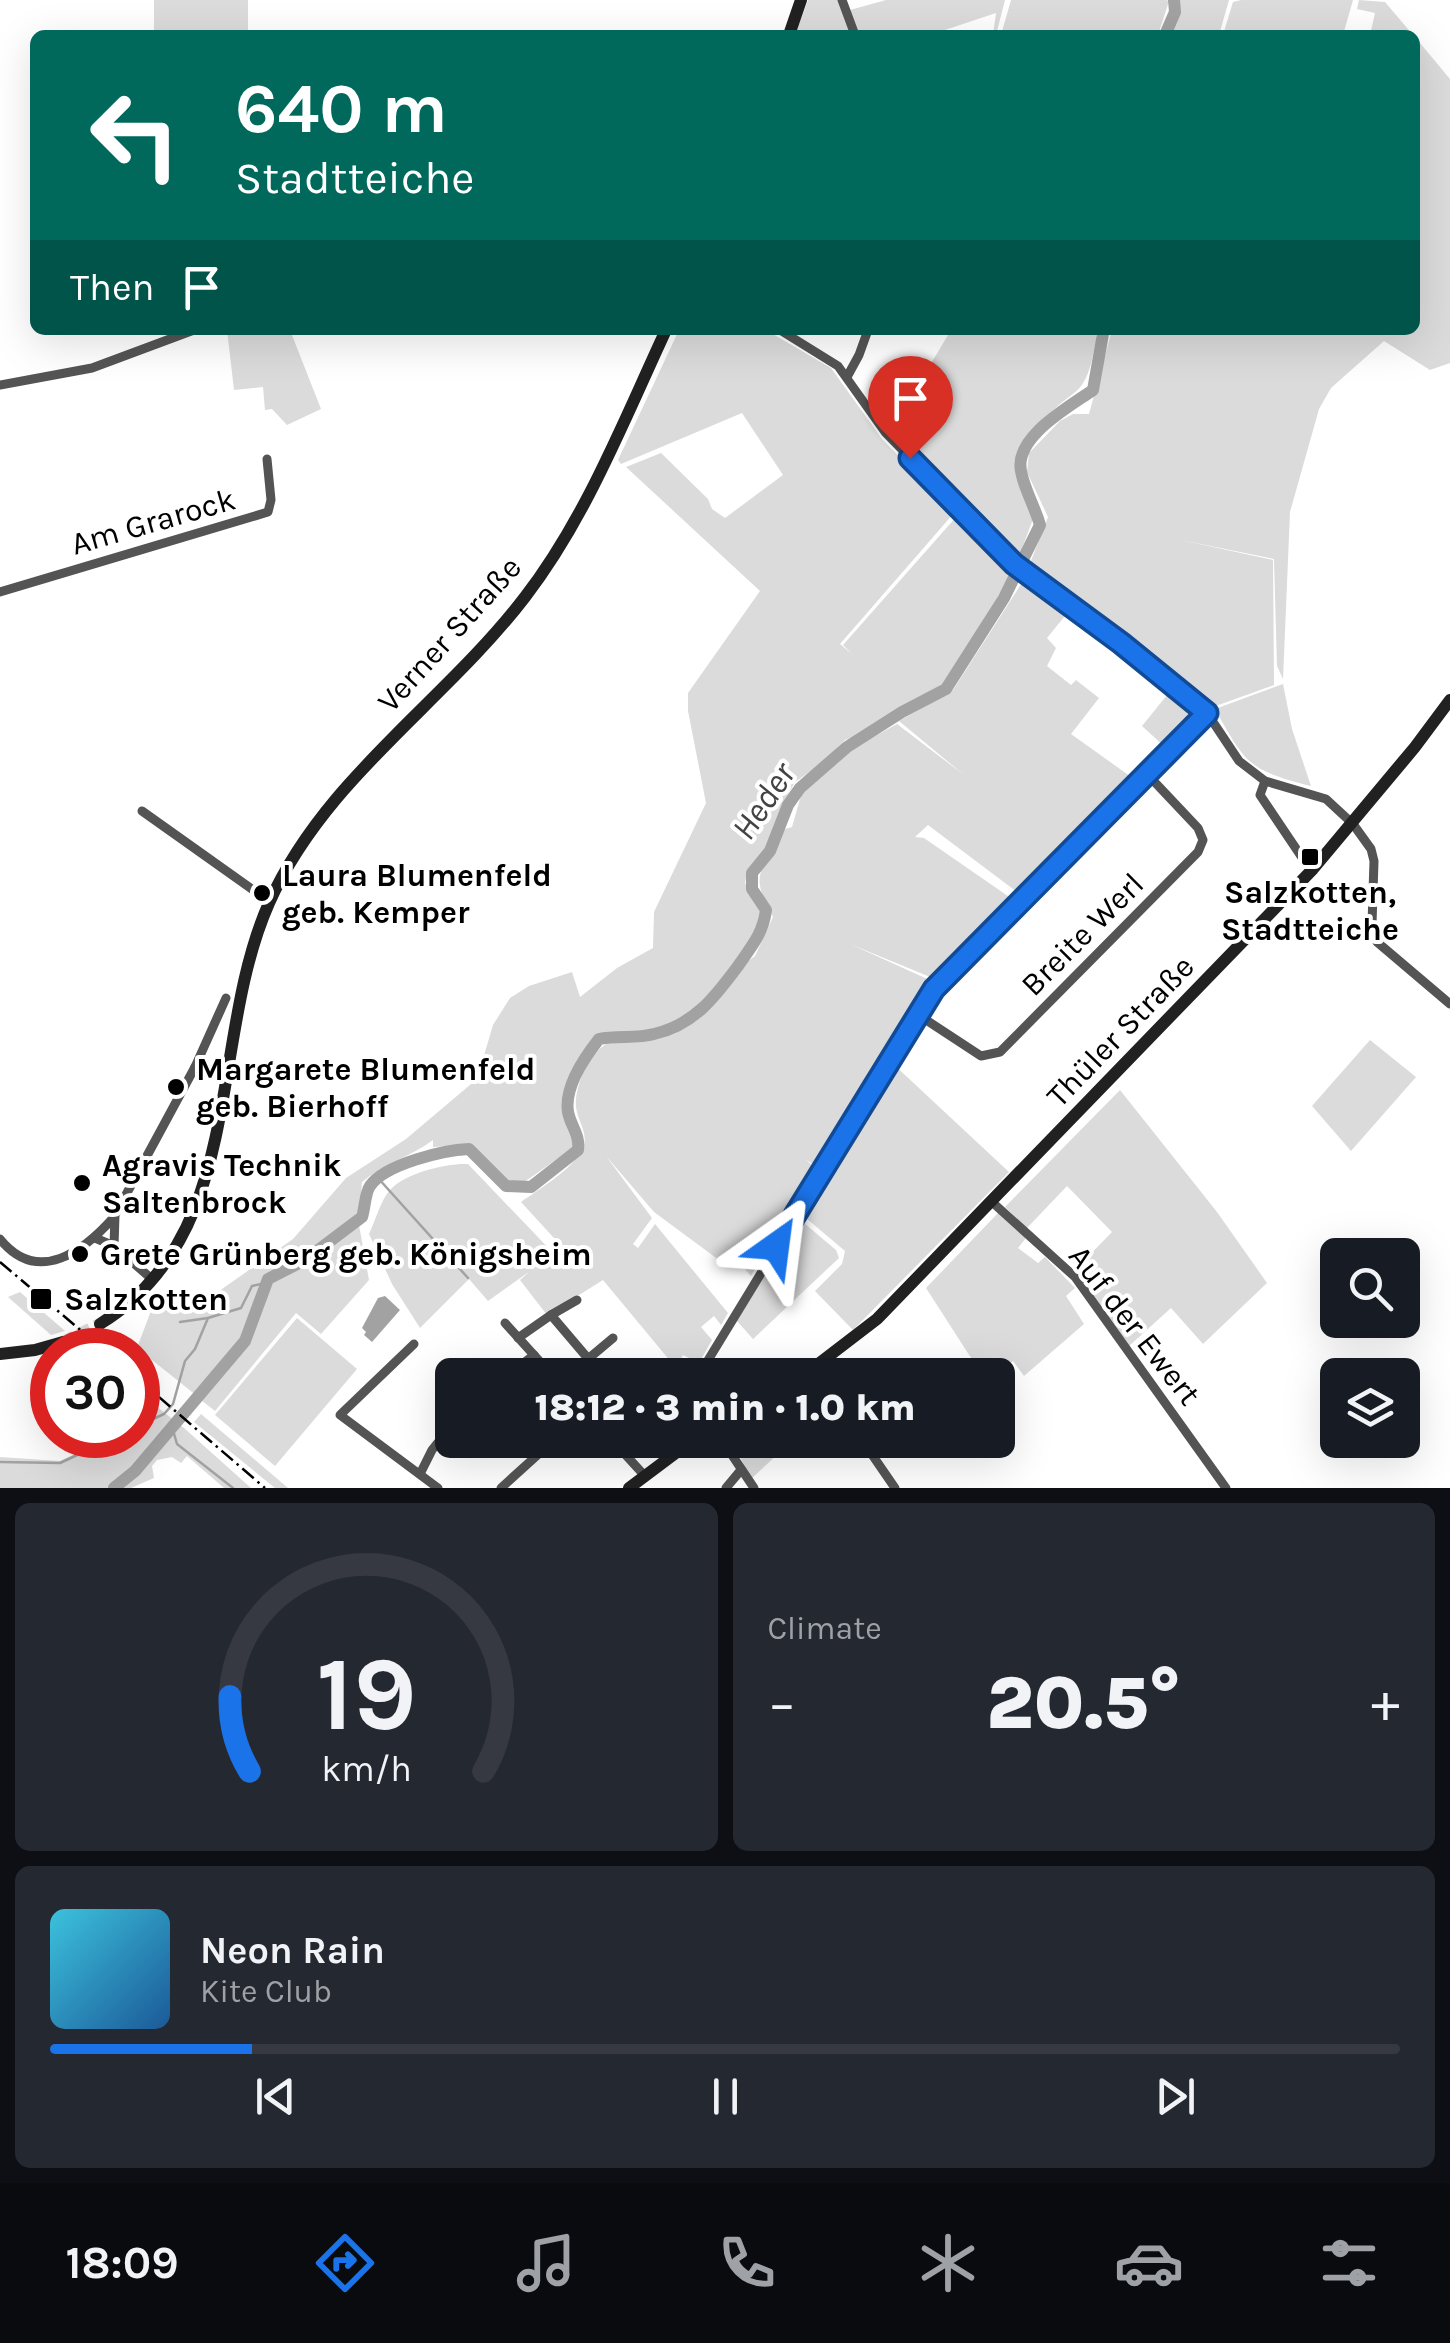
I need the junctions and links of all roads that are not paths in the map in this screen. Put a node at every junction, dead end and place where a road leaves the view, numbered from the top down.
1 (801, 0) edge
2 (842, 0) edge
3 (790, 30) edge
4 (852, 30) edge
5 (181, 335) edge
6 (664, 335) edge
7 (788, 335) edge
8 (866, 335) edge
9 (847, 377) junction
10 (0, 385) edge
11 (267, 459) dead end
12 (0, 592) edge
13 (1450, 700) edge
14 (1207, 713) junction
15 (1148, 776) junction
16 (1265, 781) junction
17 (142, 811) dead end
18 (1353, 824) junction
19 (1303, 859) dead end
20 (270, 902) junction
21 (226, 998) dead end
22 (1450, 1004) edge
23 (917, 1014) junction
24 (194, 1067) junction
25 (226, 1077) junction
26 (992, 1202) junction
27 (115, 1215) junction
28 (95, 1238) junction
29 (0, 1240) edge
30 (114, 1246) junction
31 (153, 1280) junction
32 (577, 1300) dead end
33 (551, 1316) junction
34 (505, 1323) dead end
35 (100, 1324) tunnel mouth
36 (518, 1338) junction
37 (612, 1338) dead end
38 (414, 1344) dead end
39 (30, 1351) edge
40 (0, 1354) edge
41 (534, 1355) junction
42 (530, 1358) edge
43 (537, 1358) edge
44 (587, 1358) edge
45 (589, 1358) edge
46 (709, 1358) edge
47 (830, 1358) edge
48 (435, 1446) edge
49 (534, 1458) edge
50 (629, 1458) edge
51 (667, 1458) edge
52 (733, 1458) edge
53 (874, 1458) edge
54 (741, 1470) junction
55 (420, 1474) junction
56 (644, 1474) junction
57 (438, 1488) edge
58 (501, 1488) edge
59 (629, 1488) edge
60 (726, 1488) edge
61 (754, 1488) edge
62 (895, 1488) edge
63 (1226, 1488) edge

1 - 3 main road
2 - 4 street
5 - 10 street
6 - 20 main road, Verner Straße
7 - 9 street
8 - 9 street
9 - 14 street
11 - 12 street, Am Grarock
13 - 18 main road, Thüler Straße
14 - 15 street, Breite Werl
14 - 16 street
15 - 23 street, Breite Werl
15 - 23 street, Breite Werl
16 - 18 street
16 - 19 street
17 - 20 street
18 - 22 street
18 - 26 main road, Thüler Straße
20 - 25 main road, Verner Straße
21 - 24 street
23 - 46 street, Breite Werl
24 - 25 street
24 - 27 street
25 - 31 main road, Verner Straße
26 - 47 main road, Thüler Straße
26 - 63 street, Auf der Ewert
27 - 28 street
27 - 30 street
28 - 29 street
28 - 30 street
30 - 31 street
31 - 35 main road, Verner Straße
32 - 33 street
33 - 36 street
33 - 44 street
34 - 36 street
36 - 41 street
37 - 45 street
38 - 55 street
39 - 40 main road
41 - 42 street
41 - 43 street
48 - 55 street
49 - 58 street
50 - 56 street
51 - 56 main road
52 - 54 street
53 - 62 street
54 - 60 street
54 - 61 street
55 - 57 street
56 - 59 main road

